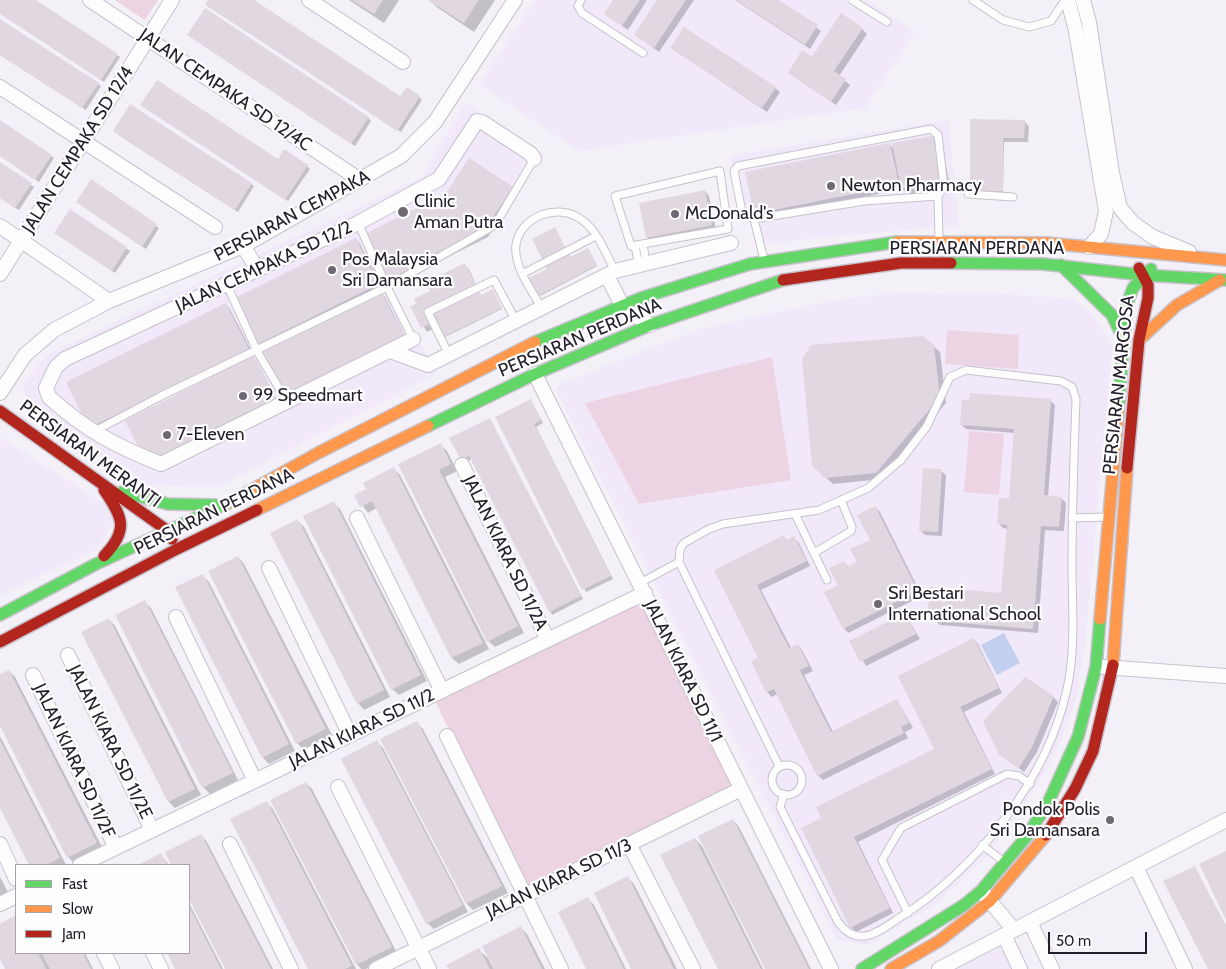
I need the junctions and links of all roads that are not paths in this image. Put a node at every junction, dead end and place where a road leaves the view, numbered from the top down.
1 (90, 0) edge
2 (172, 0) edge
3 (309, 0) edge
4 (515, 0) edge
5 (581, 0) edge
6 (852, 0) edge
7 (972, 0) edge
8 (1067, 0) edge
9 (1083, 0) edge
10 (887, 22) dead end
11 (147, 38) junction
12 (643, 53) dead end
13 (403, 62) dead end
14 (0, 86) edge
15 (84, 142) junction
16 (534, 159) joint
17 (360, 180) junction
18 (968, 194) dead end
19 (938, 196) junction
20 (1013, 197) dead end
21 (754, 219) junction
22 (358, 222) junction
23 (0, 226) edge
24 (215, 227) dead end
25 (728, 229) junction
26 (596, 236) junction
27 (22, 240) junction
28 (939, 242) junction
29 (731, 243) joint
30 (639, 245) junction
31 (243, 246) junction
32 (1089, 247) junction
33 (1120, 250) junction
34 (1172, 254) junction
35 (1201, 257) junction
36 (1226, 260) edge
37 (764, 261) junction
38 (642, 264) junction
39 (1061, 265) junction
40 (258, 270) junction
41 (0, 274) edge
42 (522, 274) junction
43 (611, 274) junction
44 (1143, 275) junction
45 (1224, 280) edge
46 (227, 285) junction
47 (387, 287) junction
48 (109, 301) junction
49 (623, 307) junction
50 (542, 309) junction
51 (516, 321) junction
52 (650, 325) junction
53 (413, 339) joint
54 (1139, 340) junction
55 (1125, 342) junction
56 (257, 351) junction
57 (390, 351) junction
58 (449, 355) junction
59 (535, 374) junction
60 (0, 393) edge
61 (287, 403) junction
62 (0, 411) edge
63 (93, 432) junction
64 (462, 465) dead end
65 (98, 482) junction
66 (841, 500) junction
67 (224, 505) junction
68 (795, 514) junction
69 (1108, 517) junction
70 (356, 518) dead end
71 (1072, 518) junction
72 (168, 531) junction
73 (177, 549) junction
74 (814, 553) junction
75 (679, 562) junction
76 (96, 564) junction
77 (269, 568) dead end
78 (827, 580) dead end
79 (643, 588) junction
80 (0, 615) edge
81 (176, 617) dead end
82 (548, 640) junction
83 (0, 642) edge
84 (68, 655) dead end
85 (1096, 667) junction
86 (1113, 668) junction
87 (33, 675) dead end
88 (1226, 676) edge
89 (442, 691) junction
90 (350, 735) junction
91 (447, 736) dead end
92 (779, 766) junction
93 (255, 781) junction
94 (1030, 784) junction
95 (338, 787) dead end
96 (741, 789) junction
97 (784, 794) junction
98 (1226, 820) edge
99 (152, 830) junction
100 (0, 844) edge
101 (230, 844) dead end
102 (629, 844) junction
103 (982, 845) junction
104 (116, 848) junction
105 (1005, 863) junction
106 (82, 864) edge
107 (1136, 867) junction
108 (15, 877) edge
109 (15, 896) edge
110 (525, 896) junction
111 (985, 896) junction
112 (0, 904) edge
113 (908, 913) junction
114 (1030, 922) junction
115 (1009, 933) junction
116 (419, 948) junction
117 (104, 954) edge
118 (154, 954) edge
119 (942, 968) edge
120 (112, 969) edge
121 (161, 969) edge
122 (291, 969) edge
123 (376, 969) edge
124 (429, 969) edge
125 (561, 969) edge
126 (693, 969) edge
127 (831, 969) edge
128 (862, 969) edge
129 (891, 969) edge
130 (1020, 969) edge
131 (1052, 969) edge
132 (1185, 969) edge

1 - 11 street, JALAN CEMPAKA SD 12/4C
2 - 11 street, JALAN CEMPAKA SD 12/4
3 - 13 street
4 - 17 street, PERSIARAN CEMPAKA
5 - 12 lane
6 - 10 lane
7 - 8 lane
8 - 32 street
9 - 35 street
11 - 15 street, JALAN CEMPAKA SD 12/4
11 - 17 street, JALAN CEMPAKA SD 12/4C
14 - 15 street
15 - 24 street
15 - 27 street, JALAN CEMPAKA SD 12/4
16 - 22 street, JALAN CEMPAKA SD 12/2
16 - 47 lane
17 - 31 street, PERSIARAN CEMPAKA
18 - 20 lane
19 - 21 lane
19 - 21 lane
19 - 28 lane
21 - 37 lane
22 - 40 street, JALAN CEMPAKA SD 12/2
22 - 47 lane
23 - 27 street
25 - 29 lane
25 - 30 lane
25 - 30 lane
26 - 42 lane
26 - 42 lane
26 - 43 lane
27 - 41 street, JALAN CEMPAKA SD 12/4
27 - 48 street
28 - 32 main road, PERSIARAN PERDANA
28 - 37 main road, PERSIARAN PERDANA
29 - 38 street
30 - 38 lane
31 - 40 street
31 - 48 street, PERSIARAN CEMPAKA
32 - 33 main road, PERSIARAN PERDANA
33 - 34 main road, PERSIARAN PERDANA
33 - 44 main road
34 - 35 main road, PERSIARAN PERDANA
34 - 44 main road
35 - 36 main road, PERSIARAN PERDANA
37 - 49 main road, PERSIARAN PERDANA
38 - 43 street
39 - 44 main road, PERSIARAN PERDANA
39 - 52 main road, PERSIARAN PERDANA
39 - 55 main road
40 - 46 street, JALAN CEMPAKA SD 12/2
42 - 50 lane
43 - 49 street
43 - 50 street
44 - 45 main road, PERSIARAN PERDANA
44 - 54 main road, PERSIARAN MARGOSA
44 - 55 main road, PERSIARAN MARGOSA
45 - 54 main road
46 - 56 lane
46 - 63 street, JALAN CEMPAKA SD 12/2
47 - 53 lane
47 - 56 lane
48 - 60 street, PERSIARAN CEMPAKA
49 - 52 street
49 - 67 main road, PERSIARAN PERDANA
50 - 51 street
51 - 58 street
51 - 58 lane
52 - 59 main road, PERSIARAN PERDANA
53 - 57 street
54 - 86 main road, PERSIARAN MARGOSA
55 - 69 main road, PERSIARAN MARGOSA
56 - 61 lane
56 - 63 lane
57 - 58 street
57 - 61 street
59 - 73 main road, PERSIARAN PERDANA
59 - 79 street, JALAN KIARA SD 11/1
61 - 63 street
62 - 65 main road, PERSIARAN MERANTI
64 - 82 street, JALAN KIARA SD 11/2A
65 - 67 main road
65 - 72 main road, PERSIARAN MERANTI
65 - 76 main road
66 - 68 lane
66 - 71 lane
66 - 74 lane
67 - 72 main road, PERSIARAN PERDANA
68 - 74 lane
68 - 75 lane
69 - 71 lane
69 - 85 main road, PERSIARAN MARGOSA
70 - 89 street
71 - 94 lane
72 - 73 main road, PERSIARAN MERANTI
72 - 76 main road, PERSIARAN PERDANA
73 - 83 main road, PERSIARAN PERDANA
74 - 78 lane
75 - 79 lane
75 - 92 lane
76 - 80 main road, PERSIARAN PERDANA
77 - 90 street
79 - 82 street, JALAN KIARA SD 11/2
79 - 96 street, JALAN KIARA SD 11/1
81 - 93 street
82 - 89 street, JALAN KIARA SD 11/2
84 - 99 street, JALAN KIARA SD 11/2E
85 - 86 street
85 - 105 main road, PERSIARAN MARGOSA
86 - 88 street
86 - 111 main road, PERSIARAN MARGOSA
87 - 104 street, JALAN KIARA SD 11/2F
89 - 90 street, JALAN KIARA SD 11/2
90 - 93 street, JALAN KIARA SD 11/2
91 - 110 street
92 - 97 lane
92 - 97 lane
93 - 99 street, JALAN KIARA SD 11/2
94 - 103 lane
94 - 113 lane
95 - 116 street
96 - 102 street, JALAN KIARA SD 11/3
96 - 127 street, JALAN KIARA SD 11/1
97 - 113 lane
98 - 107 street
99 - 104 street, JALAN KIARA SD 11/2
100 - 108 street
101 - 122 street
102 - 110 street, JALAN KIARA SD 11/3
102 - 126 street
103 - 105 lane
103 - 113 lane
104 - 106 street, JALAN KIARA SD 11/2
105 - 111 main road, PERSIARAN MARGOSA
107 - 114 street
107 - 132 street
109 - 112 street
110 - 116 street, JALAN KIARA SD 11/3
110 - 125 street
111 - 115 street
111 - 128 main road, PERSIARAN MARGOSA
111 - 129 main road, PERSIARAN MARGOSA
114 - 115 street
114 - 131 street
115 - 119 street
115 - 130 street
116 - 123 street, JALAN KIARA SD 11/3
116 - 124 street
117 - 120 street
118 - 121 street

